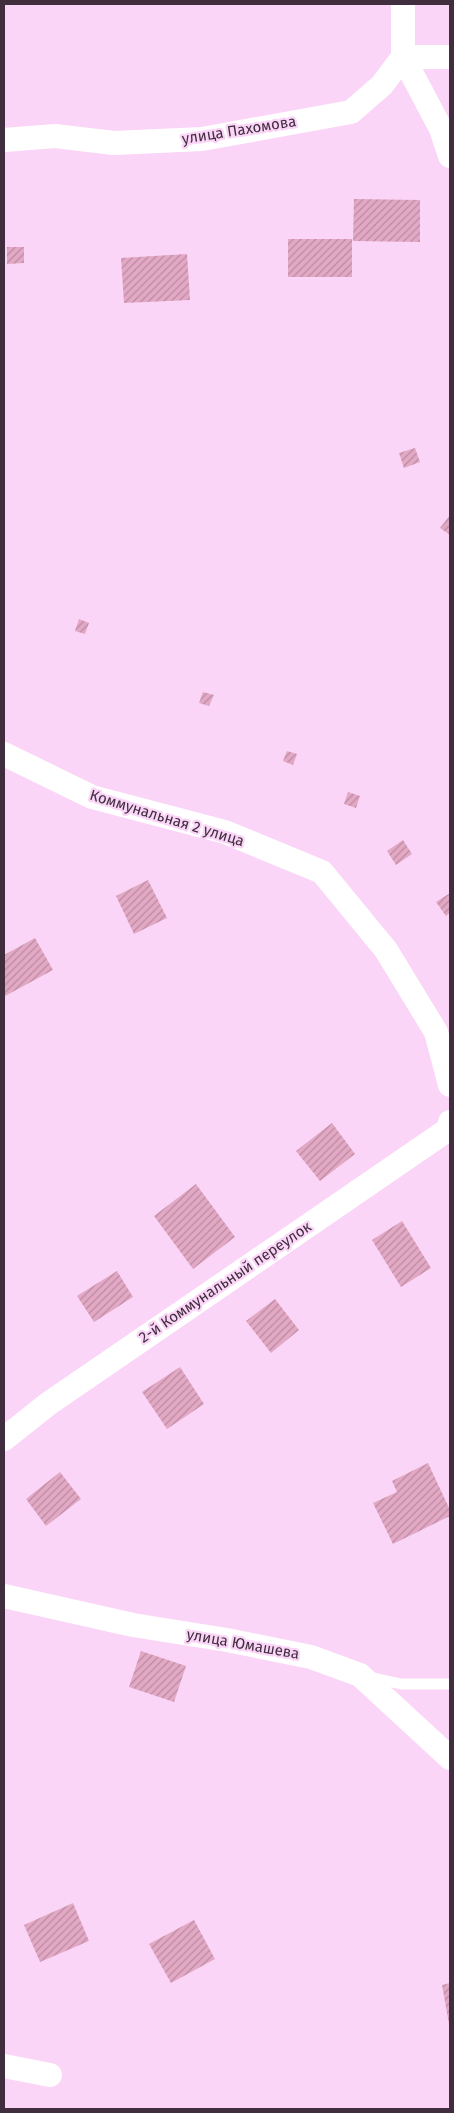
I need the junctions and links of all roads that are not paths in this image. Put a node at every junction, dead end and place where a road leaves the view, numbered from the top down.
1 (403, 4) edge
2 (403, 57) junction
3 (450, 57) edge
4 (4, 140) edge
5 (450, 156) edge
6 (4, 754) edge
7 (450, 1085) edge
8 (449, 1125) edge
9 (4, 1439) edge
10 (4, 1596) edge
11 (360, 1675) junction
12 (450, 1684) edge
13 (450, 1758) edge
14 (4, 2066) edge
15 (50, 2075) dead end

1 - 2 street
2 - 3 street
2 - 4 street, улица Пахомова
2 - 5 street
6 - 7 street, Коммунальная 2 улица
8 - 9 street, 2-й Коммунальный переулок
10 - 11 street, улица Юмашева
11 - 12 lane
11 - 13 street, улица Юмашева
14 - 15 street

